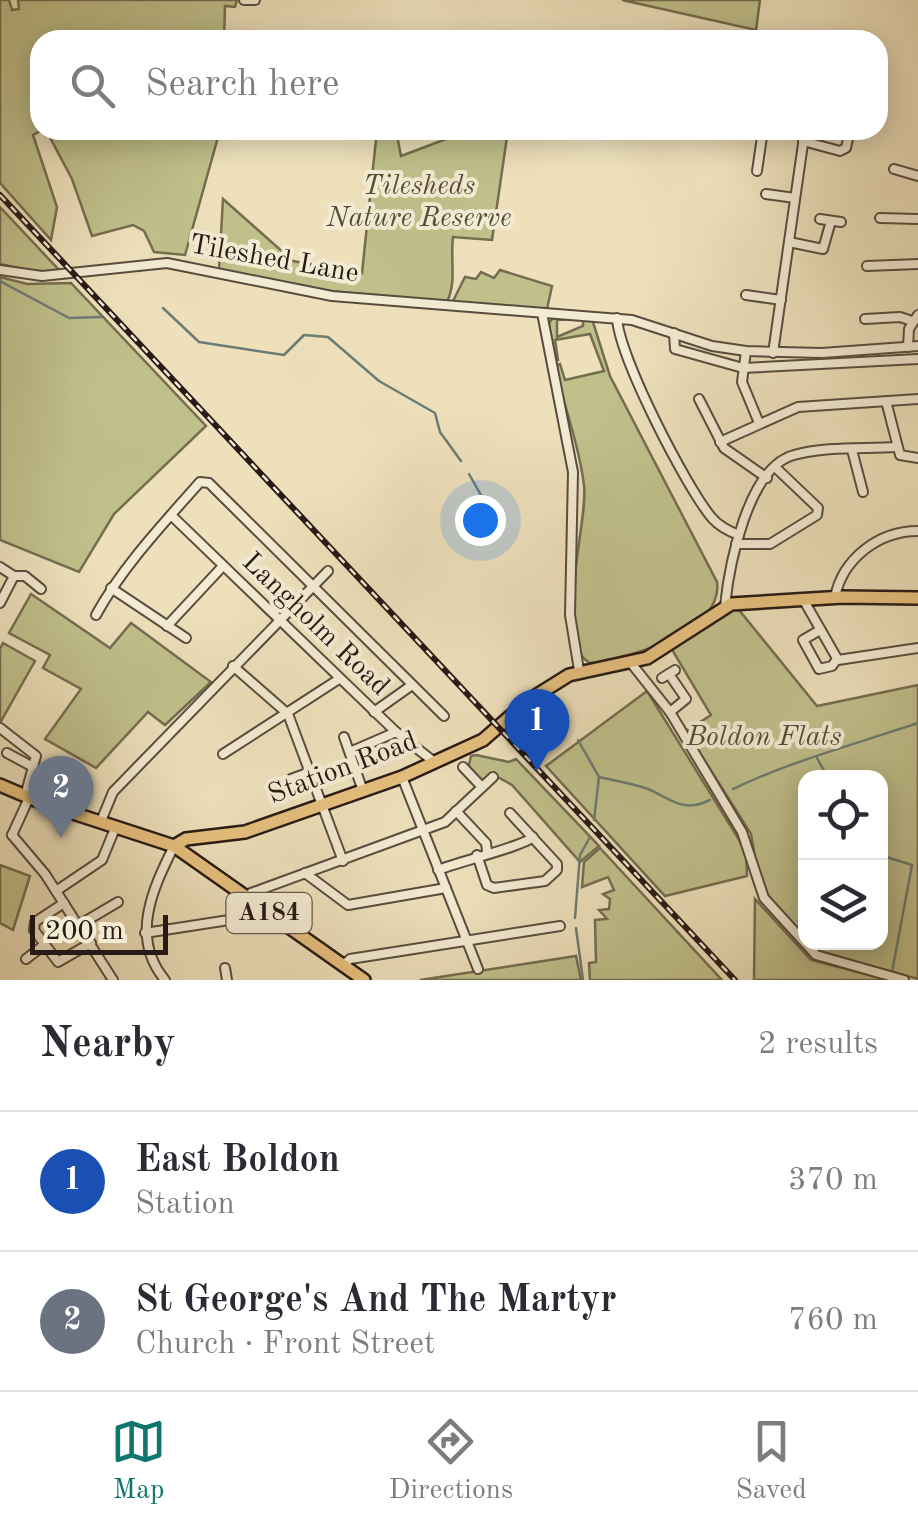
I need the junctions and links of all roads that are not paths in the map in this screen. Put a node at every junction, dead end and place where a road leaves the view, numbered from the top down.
1 (244, 0) edge
2 (256, 0) edge
3 (761, 140) edge
4 (848, 140) edge
5 (803, 141) joint
6 (894, 169) dead end
7 (757, 171) dead end
8 (918, 176) edge
9 (766, 194) dead end
10 (795, 198) junction
11 (880, 218) dead end
12 (820, 219) dead end
13 (918, 220) edge
14 (789, 242) junction
15 (918, 264) edge
16 (867, 266) dead end
17 (0, 270) edge
18 (746, 296) dead end
19 (781, 300) junction
20 (542, 312) junction
21 (617, 318) junction
22 (865, 318) dead end
23 (915, 318) edge
24 (674, 333) junction
25 (913, 346) edge
26 (746, 350) junction
27 (773, 353) junction
28 (918, 359) edge
29 (743, 368) junction
30 (699, 398) dead end
31 (918, 399) edge
32 (886, 401) junction
33 (759, 423) junction
34 (720, 442) junction
35 (896, 447) junction
36 (852, 450) junction
37 (918, 458) edge
38 (774, 467) junction
39 (767, 478) junction
40 (862, 492) dead end
41 (171, 516) junction
42 (918, 532) edge
43 (737, 539) junction
44 (222, 567) junction
45 (0, 568) edge
46 (328, 571) dead end
47 (14, 576) junction
48 (313, 586) junction
49 (111, 588) junction
50 (41, 589) dead end
51 (835, 597) junction
52 (918, 598) edge
53 (803, 599) junction
54 (0, 604) edge
55 (725, 608) junction
56 (96, 615) dead end
57 (278, 622) junction
58 (168, 626) junction
59 (820, 630) junction
60 (186, 638) dead end
61 (918, 648) edge
62 (837, 659) junction
63 (631, 662) junction
64 (234, 666) junction
65 (580, 670) junction
66 (669, 674) dead end
67 (339, 679) junction
68 (412, 685) junction
69 (374, 712) junction
70 (670, 712) junction
71 (288, 714) junction
72 (444, 716) dead end
73 (0, 728) edge
74 (396, 732) junction
75 (344, 737) dead end
76 (350, 752) junction
77 (7, 753) dead end
78 (223, 754) dead end
79 (433, 762) junction
80 (33, 766) junction
81 (463, 767) dead end
82 (310, 772) junction
83 (402, 776) junction
84 (493, 777) dead end
85 (291, 779) dead end
86 (0, 785) edge
87 (482, 786) junction
88 (364, 790) junction
89 (27, 797) junction
90 (323, 806) junction
91 (456, 811) junction
92 (510, 813) dead end
93 (102, 821) junction
94 (116, 826) junction
95 (423, 831) junction
96 (0, 832) edge
97 (12, 836) junction
98 (532, 837) junction
99 (174, 846) junction
100 (487, 852) junction
101 (477, 855) junction
102 (343, 860) junction
103 (438, 870) junction
104 (304, 873) junction
105 (446, 888) junction
106 (56, 890) junction
107 (247, 896) junction
108 (118, 902) dead end
109 (64, 903) junction
110 (79, 925) junction
111 (560, 926) dead end
112 (144, 933) junction
113 (467, 941) junction
114 (91, 943) junction
115 (44, 945) junction
116 (26, 959) dead end
117 (343, 965) junction
118 (225, 968) dead end
119 (478, 969) dead end
120 (113, 980) edge
121 (166, 980) edge
122 (226, 980) edge
123 (364, 980) edge
124 (904, 980) edge

1 - 2 street
3 - 7 street
4 - 5 street
5 - 10 street
6 - 8 street
9 - 10 street
10 - 14 street
11 - 13 street
12 - 14 street
14 - 19 street
15 - 16 street
17 - 20 street, Tileshed Lane
18 - 19 street
19 - 27 street
20 - 21 street, Tileshed Lane
20 - 65 street
21 - 24 street, Tileshed Lane
21 - 43 street
22 - 23 street
23 - 25 street
24 - 26 street, Tileshed Lane
24 - 29 street
25 - 27 street, Tileshed Lane
26 - 27 street, Tileshed Lane
26 - 29 street
28 - 29 street
29 - 33 street
30 - 34 street
31 - 32 street
32 - 33 street
32 - 35 street
33 - 34 street
34 - 39 street
35 - 36 street
35 - 37 street
36 - 38 street
36 - 40 street
38 - 39 street
38 - 43 street
39 - 43 street
41 - 44 street, Langholm Road
41 - 48 street
41 - 49 street
42 - 51 street
43 - 55 street
44 - 57 street, Langholm Road
44 - 58 street
45 - 47 street
46 - 48 street
47 - 50 street
47 - 54 street
48 - 57 street
48 - 68 street
49 - 56 street
49 - 58 street
51 - 52 main road
51 - 53 main road
53 - 55 main road
53 - 59 street
55 - 63 main road
57 - 64 street
57 - 67 street, Langholm Road
58 - 60 street
59 - 62 street
59 - 62 street
61 - 62 street
63 - 65 main road
63 - 70 street
64 - 71 street
64 - 93 street
65 - 79 main road, Station Road
66 - 70 street
67 - 69 street, Langholm Road
67 - 71 street
68 - 69 street
68 - 72 street
69 - 74 street, Langholm Road
70 - 124 street
71 - 78 street
71 - 82 street
73 - 80 street
74 - 76 street
74 - 79 street, Langholm Road
75 - 76 street
76 - 88 street
77 - 80 street
79 - 83 main road, Station Road
80 - 89 street
81 - 87 street
82 - 85 street
82 - 90 street
83 - 88 main road, Station Road
83 - 95 street
84 - 87 street
86 - 89 main road, A184
87 - 91 street
88 - 90 main road, Station Road
89 - 93 main road, A184
89 - 97 street
90 - 99 main road, Station Road
90 - 102 street
91 - 95 street
91 - 100 street
92 - 98 street
93 - 94 main road, A184
94 - 99 main road, A184
94 - 106 street
95 - 102 street
95 - 103 street
96 - 97 street
97 - 106 street
98 - 100 street
98 - 101 street
99 - 107 main road, A184
99 - 112 street
100 - 101 street
101 - 103 street
102 - 104 street
103 - 105 street
104 - 105 street
104 - 107 street
105 - 113 street
106 - 109 street
107 - 112 street
107 - 117 main road, A184
108 - 110 street
109 - 110 street
109 - 115 street
110 - 114 street
111 - 113 street
112 - 121 street
113 - 117 street
113 - 119 street
114 - 115 street
114 - 120 street
115 - 116 street
117 - 123 main road, A184
118 - 122 street

